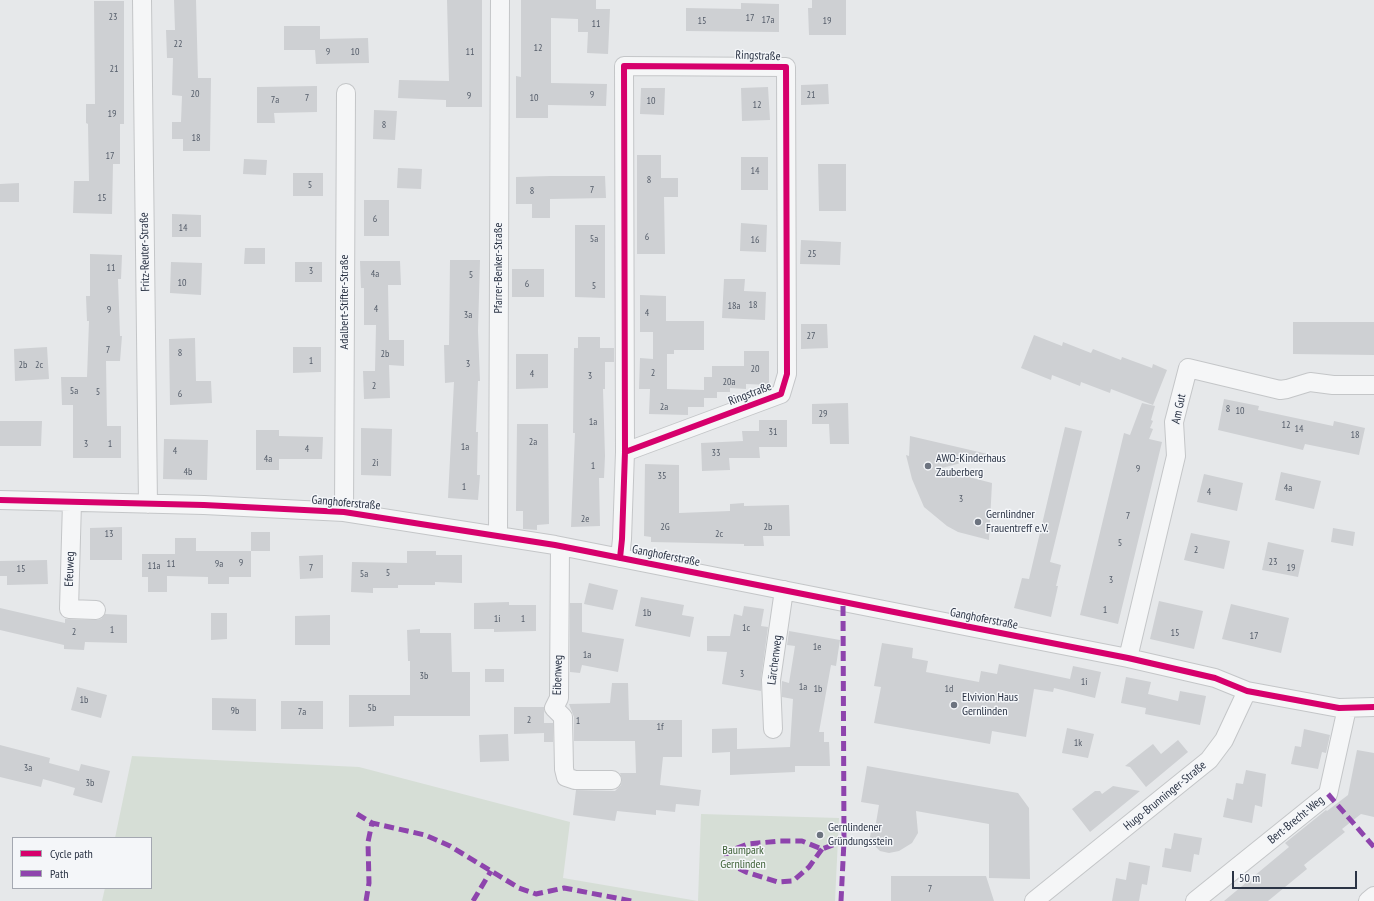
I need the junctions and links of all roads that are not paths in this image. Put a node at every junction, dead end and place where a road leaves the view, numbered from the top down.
1 (142, 0) edge
2 (500, 0) edge
3 (346, 93) dead end
4 (1374, 385) edge
5 (625, 452) junction
6 (0, 500) edge
7 (72, 502) junction
8 (148, 504) junction
9 (344, 512) junction
10 (498, 536) junction
11 (560, 546) junction
12 (620, 558) junction
13 (784, 590) junction
14 (96, 610) dead end
15 (1128, 658) junction
16 (1247, 691) junction
17 (1374, 707) edge
18 (1347, 708) junction
19 (773, 729) dead end
20 (612, 780) dead end
21 (1374, 896) edge
22 (1034, 901) edge
23 (1195, 901) edge
24 (1368, 901) edge

1 - 8 street, Fritz-Reuter-Straße
2 - 10 street, Pfarrer-Benker-Straße
3 - 9 street, Adalbert-Stifter-Straße
4 - 15 street, Am Gut
5 - 5 street, Ringstraße
5 - 12 street, Ringstraße
6 - 7 street, Ganghoferstraße
7 - 8 street, Ganghoferstraße
7 - 14 street, Efeuweg
8 - 9 street, Ganghoferstraße
9 - 10 street, Ganghoferstraße
10 - 11 street, Ganghoferstraße
11 - 12 street, Ganghoferstraße
11 - 20 street, Eibenweg
12 - 13 street, Ganghoferstraße
13 - 15 street, Ganghoferstraße
13 - 19 street, Lärchenweg
15 - 16 street, Ganghoferstraße
16 - 18 street
16 - 22 street, Hugo-Brunninger-Straße
17 - 18 street
18 - 23 street, Bert-Brecht-Weg
21 - 24 street

